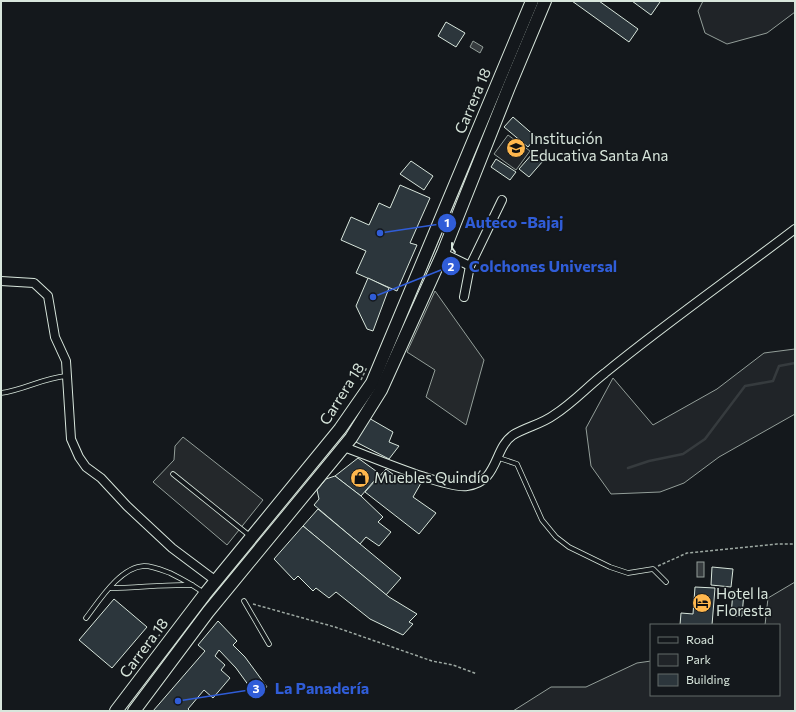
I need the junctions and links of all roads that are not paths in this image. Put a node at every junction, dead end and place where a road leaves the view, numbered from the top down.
1 (532, 1) edge
2 (545, 1) edge
3 (502, 200) dead end
4 (795, 229) edge
5 (443, 253) junction
6 (470, 266) junction
7 (1, 281) edge
8 (464, 297) dead end
9 (66, 376) junction
10 (1, 393) edge
11 (344, 447) junction
12 (499, 458) junction
13 (173, 474) dead end
14 (252, 537) junction
15 (216, 581) junction
16 (666, 582) dead end
17 (192, 585) junction
18 (110, 588) junction
19 (205, 594) junction
20 (244, 601) road end
21 (86, 618) dead end
22 (269, 644) dead end
23 (116, 711) edge
24 (134, 711) edge

1 - 14 main road, Carrera 18
2 - 5 main road, Carrera 18
3 - 6 street
4 - 12 street
5 - 6 street
5 - 11 main road, Carrera 18
6 - 8 street
7 - 9 street
9 - 10 lane
9 - 15 street
11 - 12 street
11 - 24 main road, Carrera 18
12 - 16 lane
13 - 14 lane
14 - 15 main road, Carrera 18
15 - 19 main road, Carrera 18
17 - 18 lane
17 - 18 lane
17 - 19 lane
18 - 21 lane
19 - 23 main road, Carrera 18
20 - 22 lane

